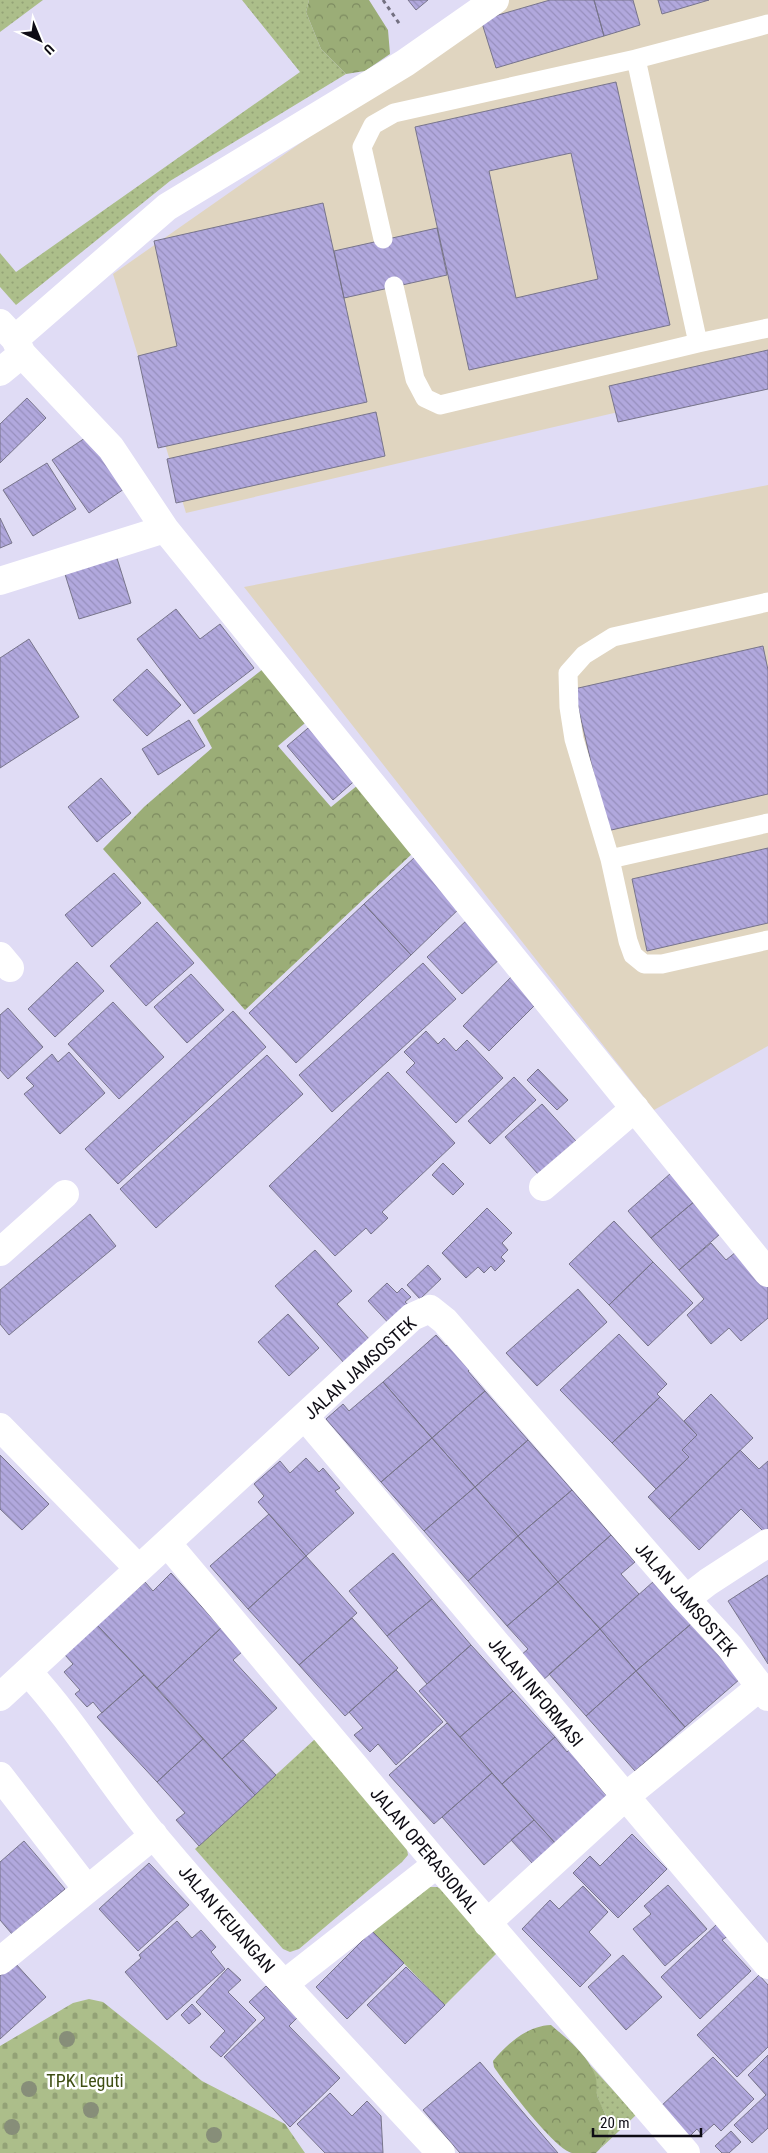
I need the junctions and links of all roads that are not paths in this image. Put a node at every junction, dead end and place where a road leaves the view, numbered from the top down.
1 (496, 0) edge
2 (768, 24) edge
3 (636, 58) junction
4 (383, 239) dead end
5 (394, 286) dead end
6 (768, 328) edge
7 (12, 339) edge
8 (698, 343) junction
9 (0, 372) edge
10 (165, 529) junction
11 (0, 581) edge
12 (768, 602) edge
13 (768, 823) edge
14 (610, 859) junction
15 (768, 940) edge
16 (634, 1108) junction
17 (543, 1187) dead end
18 (65, 1194) dead end
19 (0, 1252) edge
20 (768, 1273) edge
21 (305, 1418) junction
22 (0, 1427) edge
23 (167, 1543) junction
24 (768, 1543) edge
25 (138, 1568) junction
26 (686, 1599) junction
27 (28, 1672) junction
28 (764, 1692) edge
29 (0, 1697) edge
30 (0, 1776) edge
31 (625, 1797) junction
32 (154, 1835) junction
33 (436, 1864) junction
34 (87, 1890) junction
35 (487, 1923) junction
36 (0, 1961) edge
37 (768, 1965) edge
38 (284, 1984) junction
39 (441, 2153) edge
40 (686, 2153) edge

1 - 7 street
2 - 3 lane
3 - 4 lane
3 - 8 lane
5 - 8 lane
6 - 8 lane
7 - 9 street
7 - 10 street
10 - 11 street
10 - 16 street
12 - 14 lane
13 - 14 lane
14 - 15 lane
16 - 17 street
16 - 20 street
18 - 19 street
21 - 23 street, JALAN JAMSOSTEK
21 - 26 street, JALAN JAMSOSTEK
21 - 31 street, JALAN INFORMASI
22 - 25 street
23 - 25 street, JALAN JAMSOSTEK
23 - 33 street, JALAN OPERASIONAL
24 - 26 street
25 - 27 street, JALAN JAMSOSTEK
26 - 28 street, JALAN JAMSOSTEK
27 - 29 street, JALAN JAMSOSTEK
27 - 32 street, JALAN KEUANGAN
28 - 31 street
30 - 34 street
31 - 35 street
31 - 37 street, JALAN INFORMASI
32 - 34 street
32 - 38 street, JALAN KEUANGAN
33 - 35 street, JALAN OPERASIONAL
33 - 38 street
34 - 36 street
35 - 40 street, JALAN OPERASIONAL
38 - 39 street, JALAN KEUANGAN

